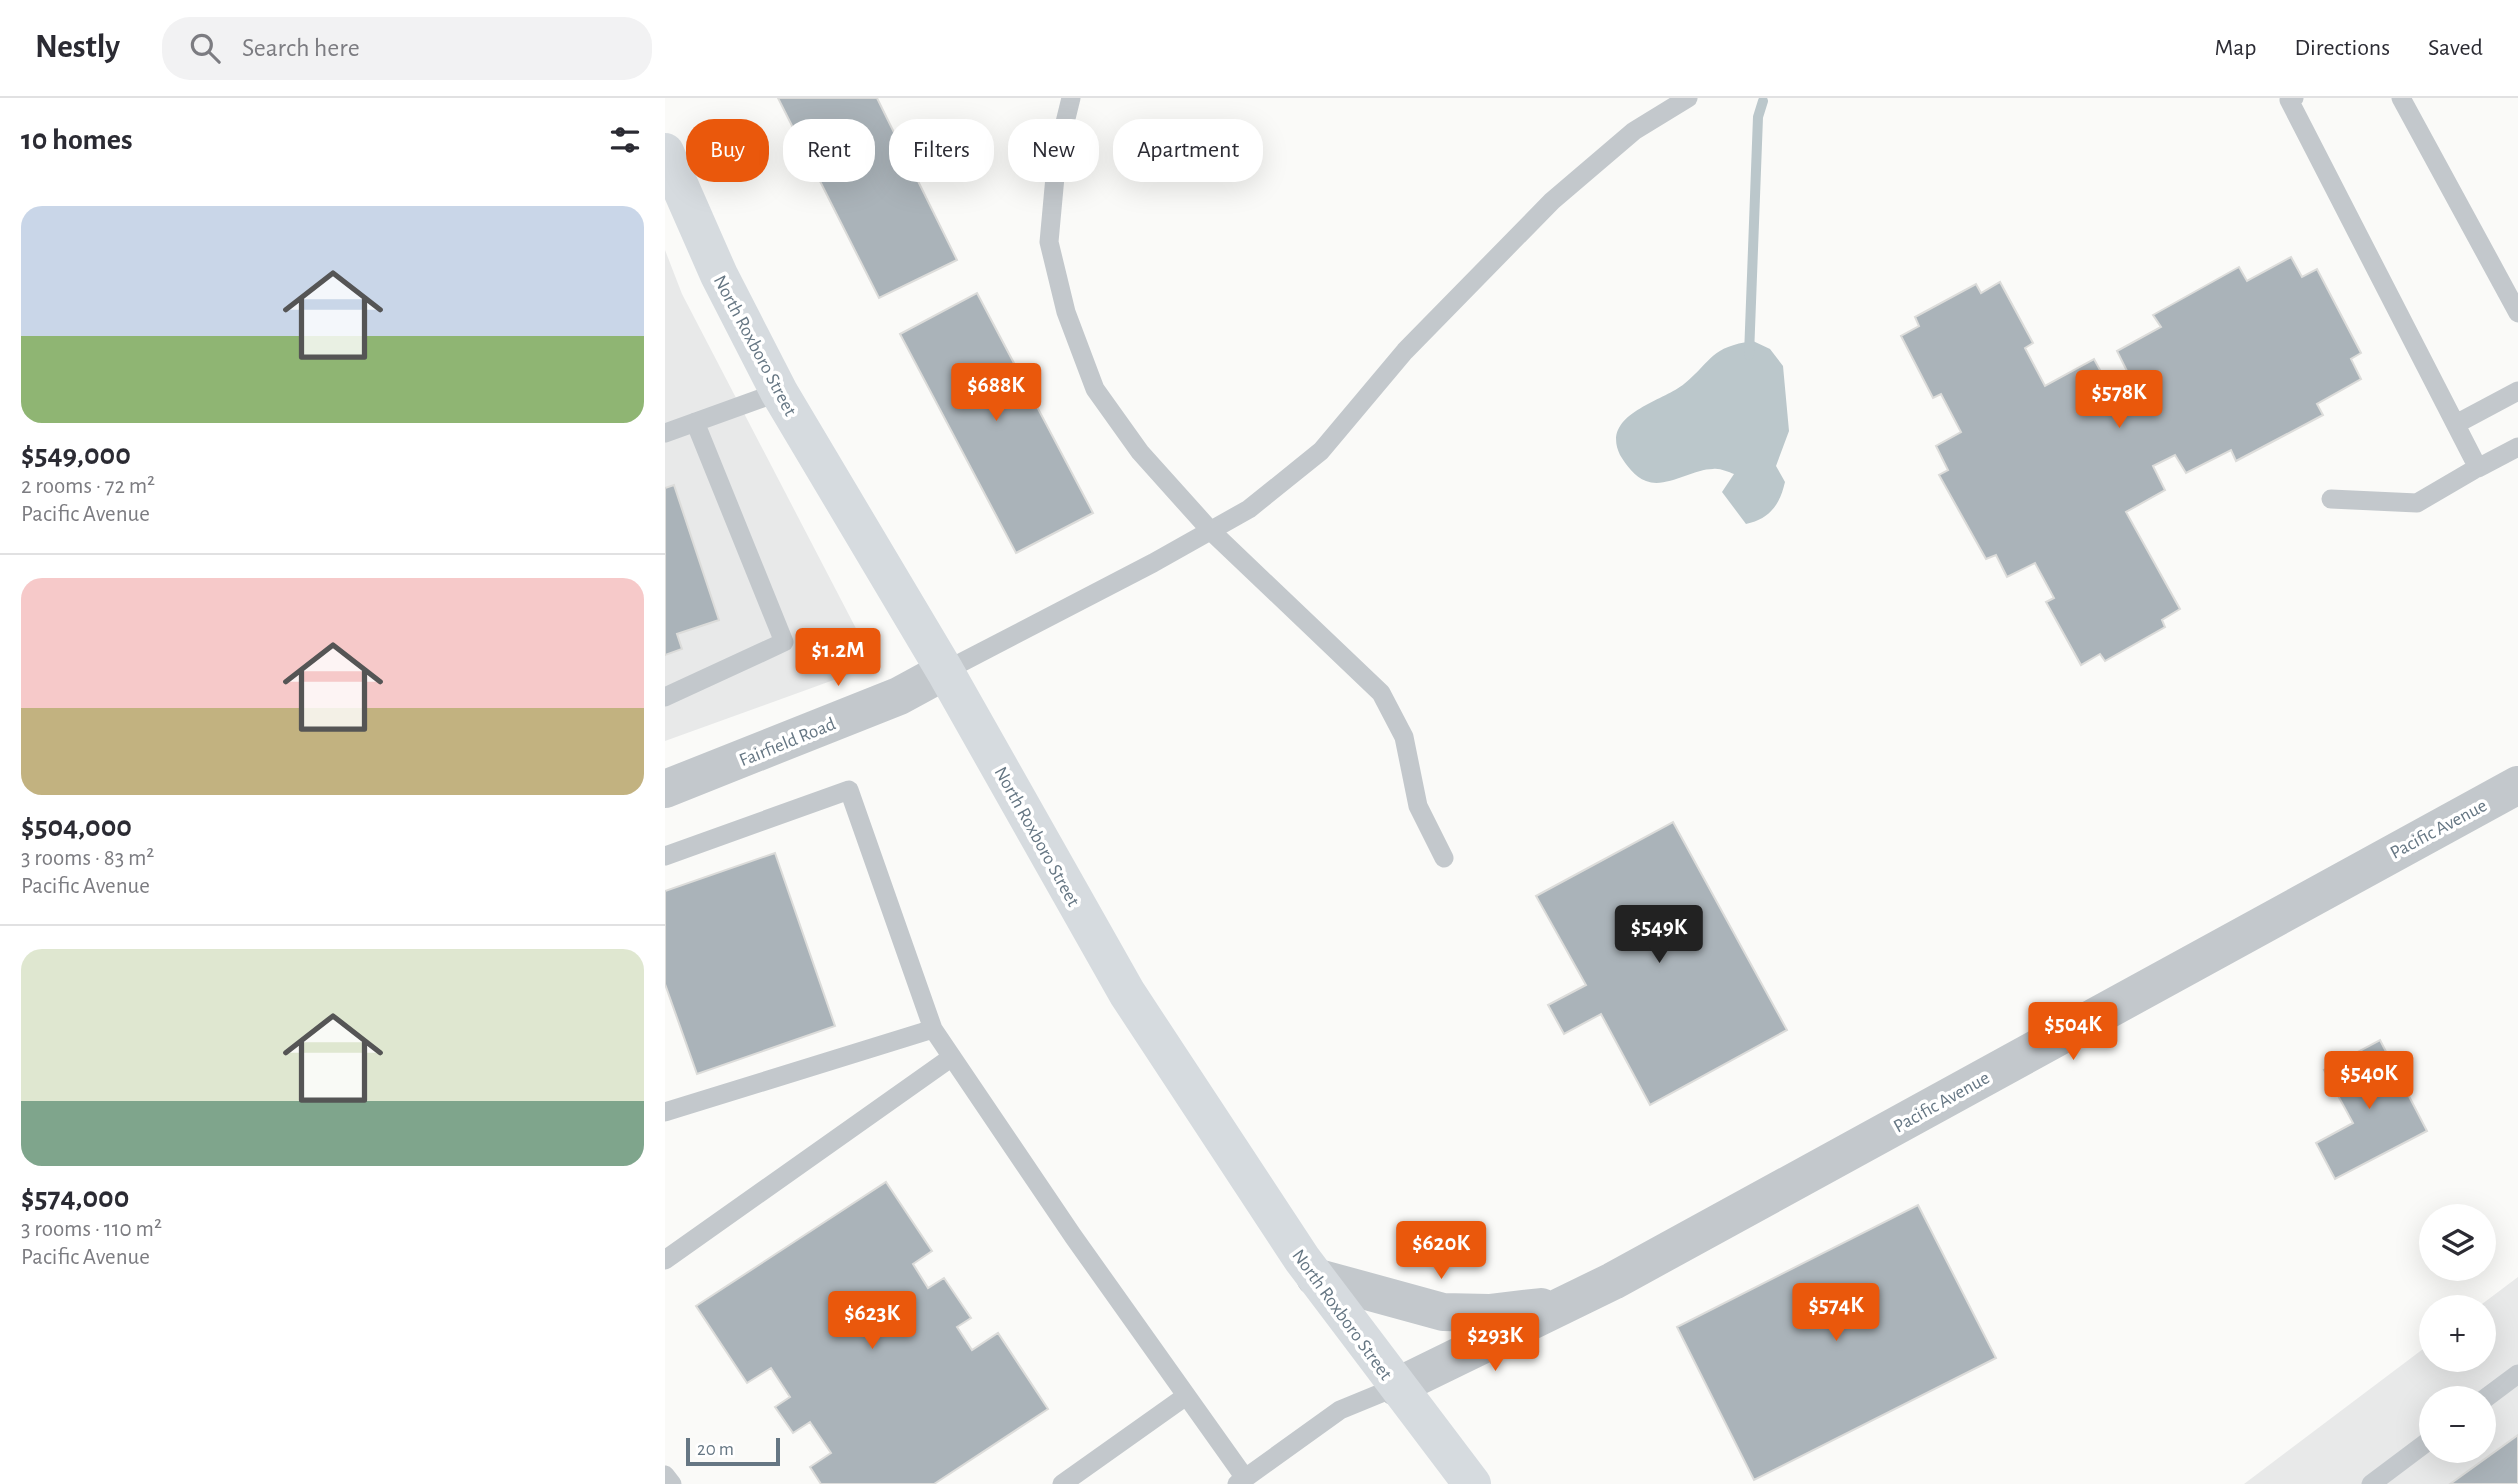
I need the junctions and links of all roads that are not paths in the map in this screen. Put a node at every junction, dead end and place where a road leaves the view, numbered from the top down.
1 (1071, 98) edge
2 (1688, 98) edge
3 (2401, 98) edge
4 (2291, 99) edge
5 (665, 152) edge
6 (2518, 313) edge
7 (2518, 391) edge
8 (779, 392) junction
9 (695, 422) junction
10 (2456, 424) junction
11 (665, 433) edge
12 (2518, 447) edge
13 (2482, 465) junction
14 (2331, 499) dead end
15 (1210, 530) junction
16 (945, 671) junction
17 (665, 696) edge
18 (2518, 785) edge
19 (665, 789) edge
20 (665, 856) edge
21 (1444, 858) dead end
22 (933, 1029) junction
23 (952, 1058) junction
24 (665, 1112) edge
25 (665, 1260) edge
26 (1315, 1277) junction
27 (1567, 1304) junction
28 (2518, 1374) edge
29 (1396, 1387) junction
30 (2496, 1390) edge
31 (1186, 1396) junction
32 (2419, 1448) edge
33 (665, 1475) edge
34 (1241, 1481) edge
35 (672, 1484) edge
36 (1062, 1484) edge
37 (1472, 1484) edge
38 (2371, 1484) edge

1 - 15 lane
2 - 15 lane
3 - 6 lane
4 - 10 lane
5 - 8 main road, North Roxboro Street
7 - 10 lane
8 - 9 lane
8 - 16 main road, North Roxboro Street
9 - 11 lane
9 - 17 lane
10 - 13 lane
12 - 13 lane
13 - 14 lane
15 - 16 lane
15 - 21 lane
16 - 19 street, Fairfield Road
16 - 26 main road, North Roxboro Street
18 - 27 street, Pacific Avenue
20 - 22 lane
22 - 23 lane
22 - 24 lane
23 - 25 lane
23 - 31 lane
26 - 27 street
26 - 29 main road, North Roxboro Street
27 - 29 street, Pacific Avenue
28 - 30 lane
29 - 34 lane
29 - 37 main road, North Roxboro Street
31 - 34 lane
31 - 36 lane
32 - 38 lane
33 - 35 lane

